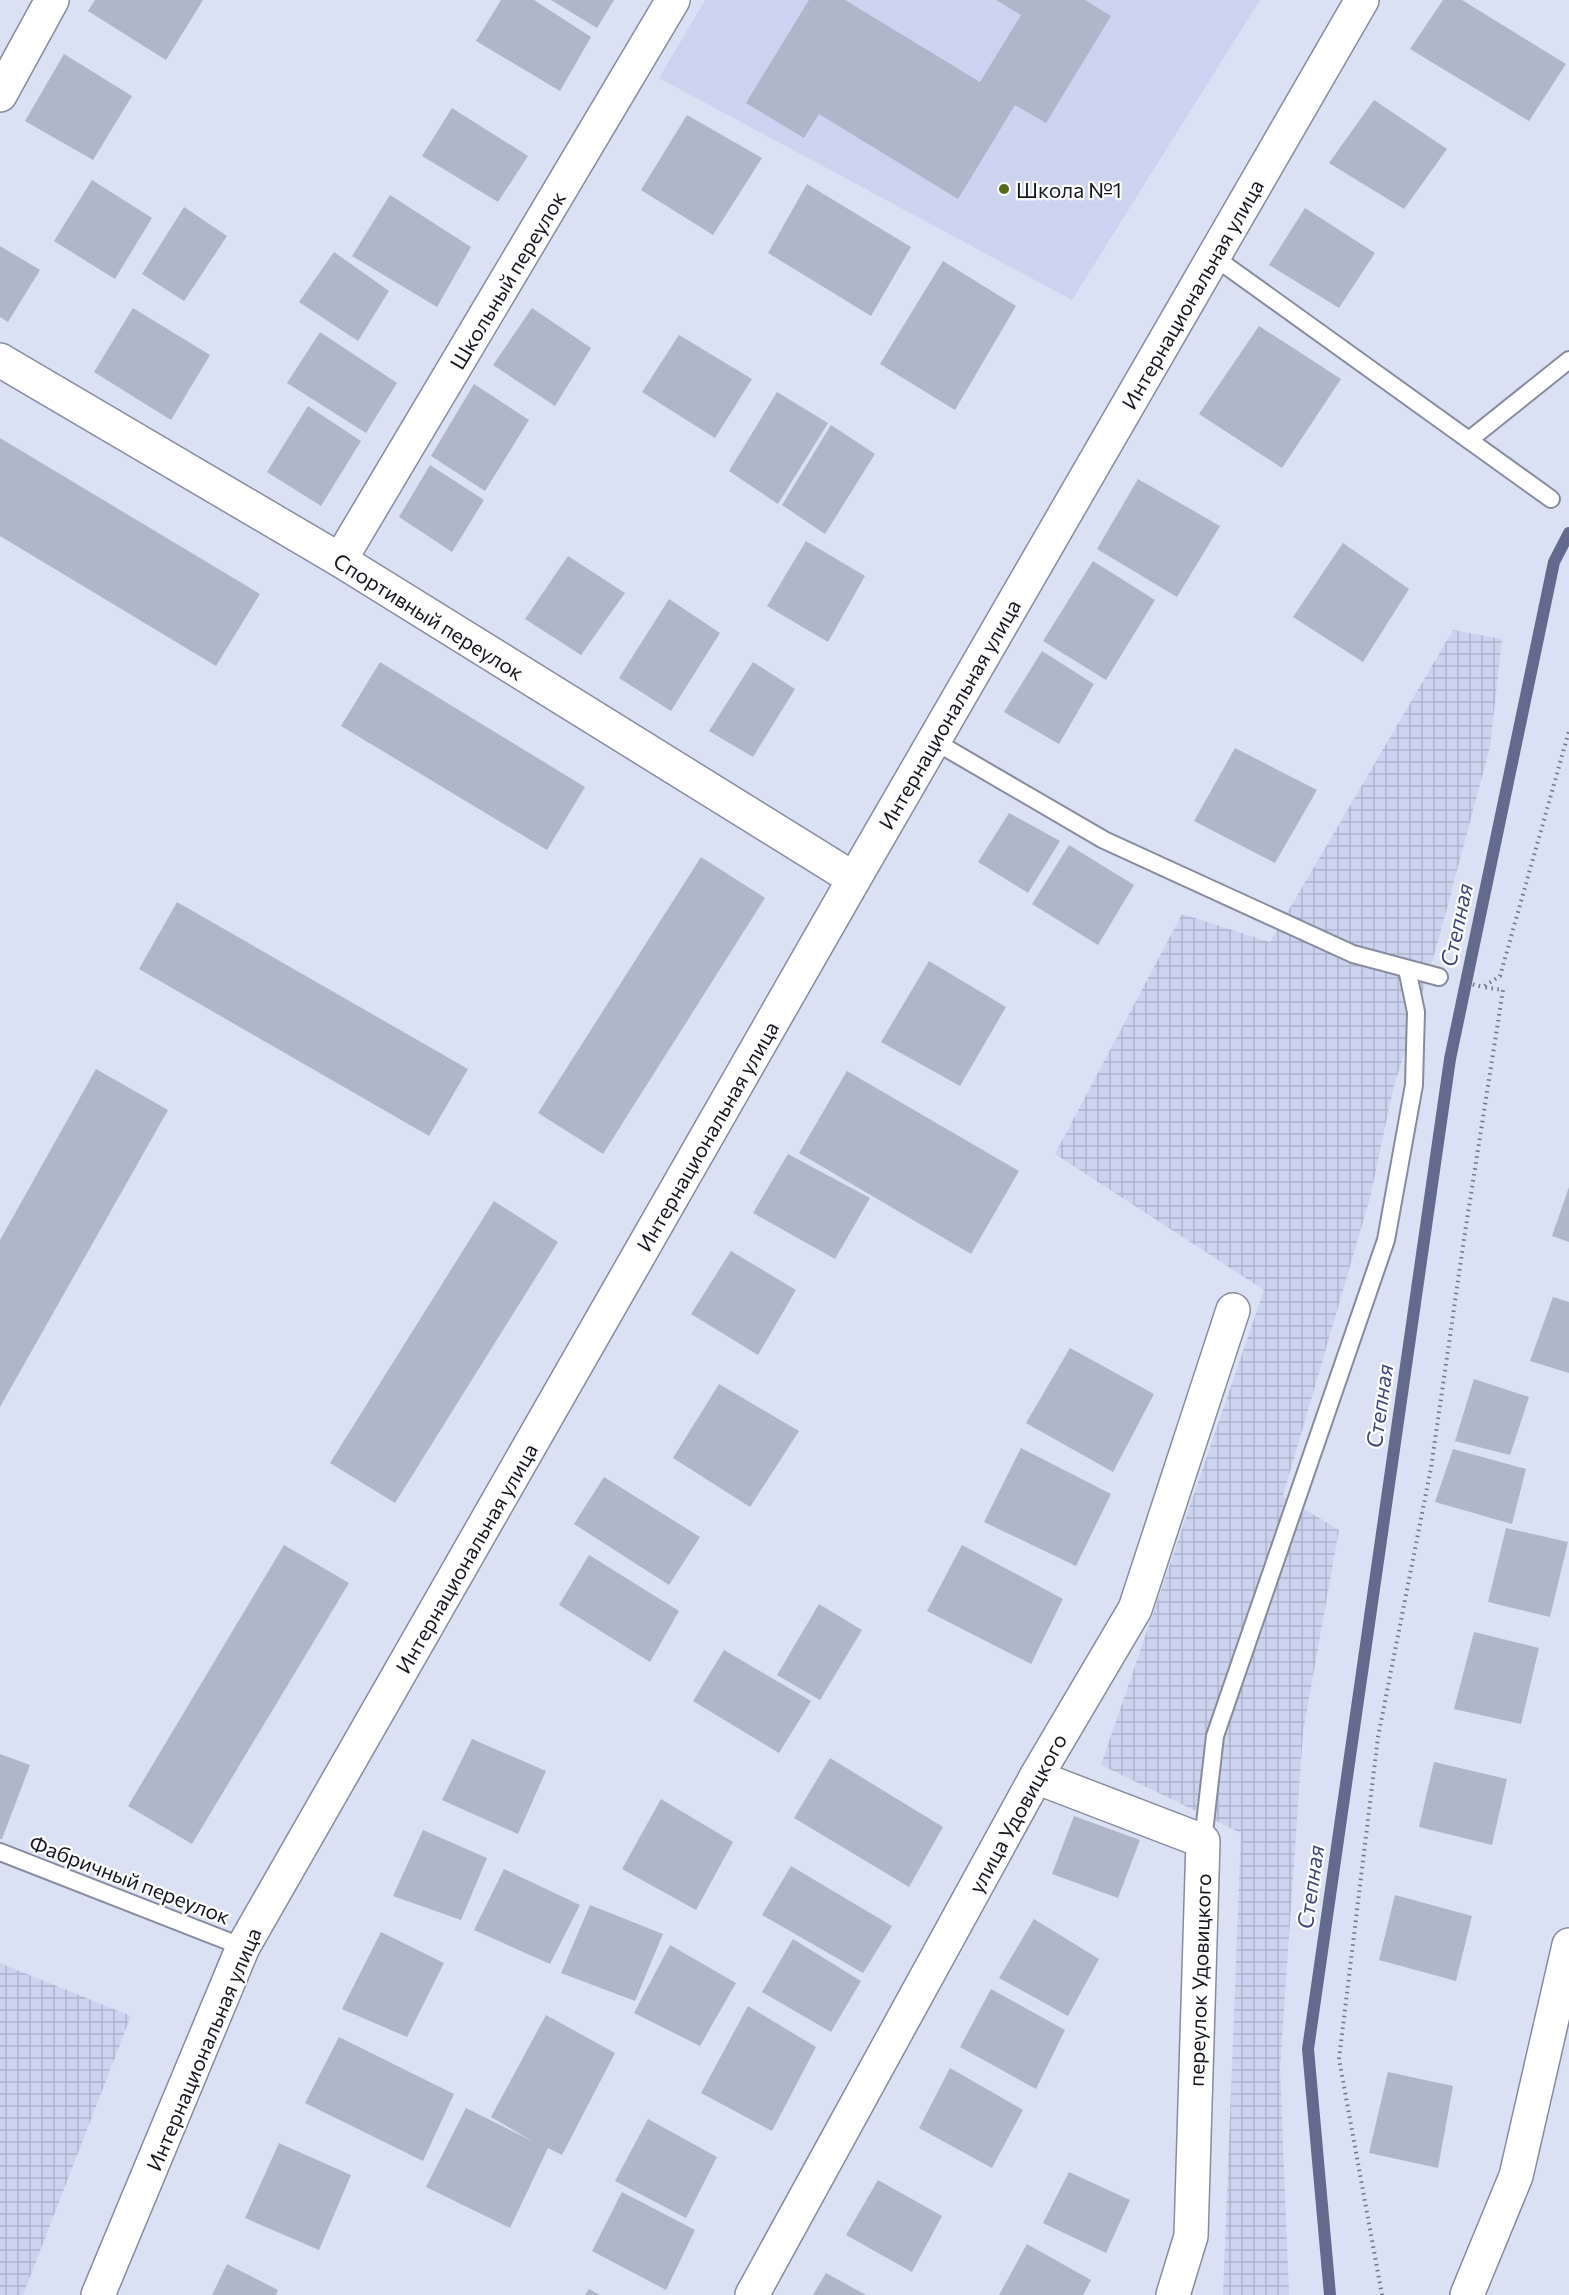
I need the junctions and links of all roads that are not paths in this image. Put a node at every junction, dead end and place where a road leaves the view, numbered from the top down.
1 (52, 0) edge
2 (673, 0) edge
3 (1362, 0) edge
4 (0, 95) edge
5 (1214, 257) junction
6 (0, 360) edge
7 (1569, 360) edge
8 (1469, 440) junction
9 (1551, 499) dead end
10 (340, 561) junction
11 (934, 741) junction
12 (854, 879) junction
13 (1407, 969) junction
14 (1439, 977) dead end
15 (1233, 1310) dead end
16 (1036, 1777) junction
17 (1203, 1841) junction
18 (0, 1852) edge
19 (1569, 1945) edge
20 (243, 1947) junction
21 (98, 2295) edge
22 (752, 2295) edge
23 (1173, 2295) edge
24 (1467, 2295) edge

1 - 4 street
2 - 10 street, Школьный переулок
3 - 5 street, Интернациональная улица
5 - 8 lane
5 - 11 street, Интернациональная улица
6 - 10 street, Спортивный переулок
7 - 8 lane
8 - 9 lane
10 - 12 street, Спортивный переулок
11 - 12 street, Интернациональная улица
11 - 13 lane
12 - 20 street, Интернациональная улица
13 - 14 lane
13 - 17 lane
15 - 16 street, улица Удовицкого
16 - 17 street
16 - 22 street, улица Удовицкого
17 - 23 street, переулок Удовицкого
18 - 20 lane, Фабричный переулок
19 - 24 street
20 - 21 street, Интернациональная улица

